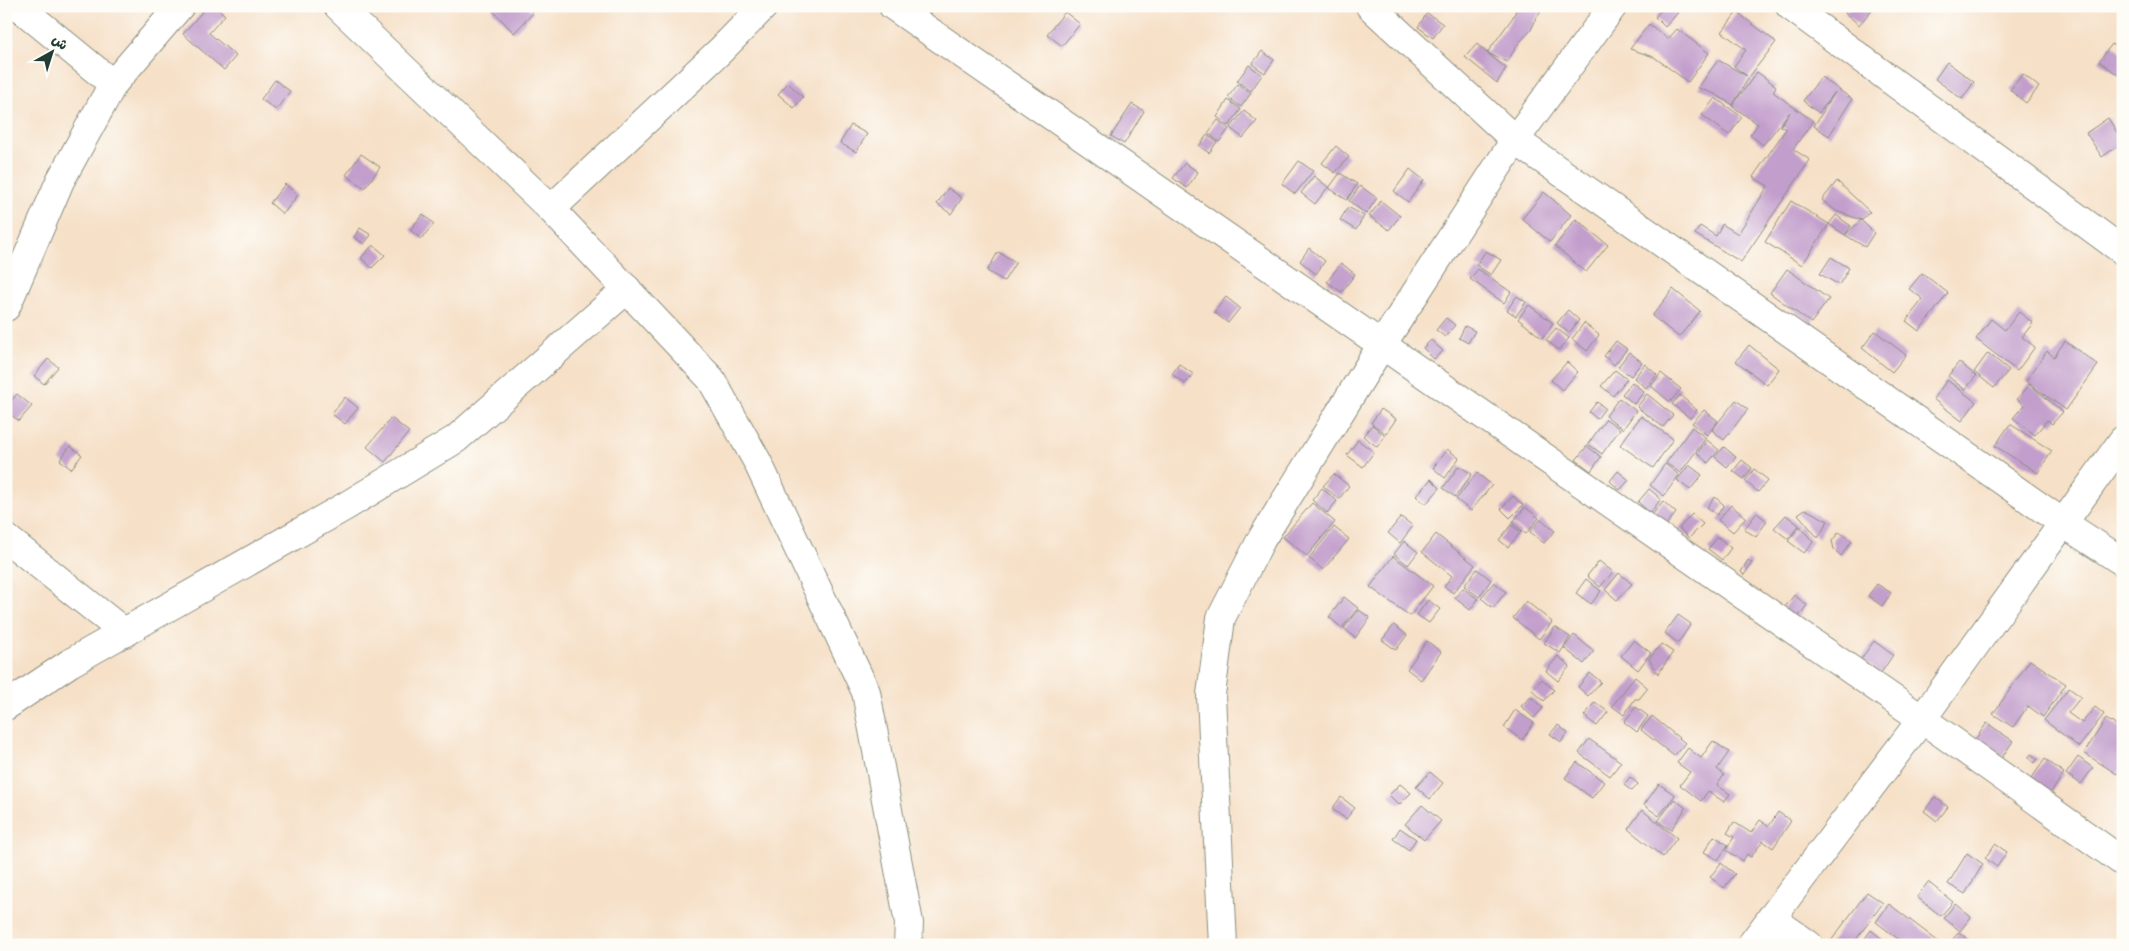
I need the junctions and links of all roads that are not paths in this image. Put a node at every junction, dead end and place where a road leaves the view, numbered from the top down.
1 (18, 6) edge
2 (180, 6) edge
3 (338, 6) edge
4 (764, 6) edge
5 (893, 6) edge
6 (1370, 6) edge
7 (1613, 6) edge
8 (1790, 6) edge
9 (113, 84) junction
10 (1515, 140) junction
11 (551, 209) junction
12 (2123, 251) edge
13 (627, 289) junction
14 (6, 307) edge
15 (1383, 343) junction
16 (2123, 440) edge
17 (2063, 523) junction
18 (6, 538) edge
19 (2123, 562) edge
20 (124, 633) junction
21 (6, 706) edge
22 (1922, 719) junction
23 (2123, 862) edge
24 (1771, 918) junction
25 (908, 945) edge
26 (1223, 945) edge
27 (1751, 945) edge
28 (1809, 945) edge

1 - 9 street
2 - 9 street
3 - 11 street
4 - 11 street
5 - 15 street
6 - 10 street
7 - 10 street
8 - 12 street
9 - 14 street
10 - 15 street
10 - 17 street
11 - 13 street
13 - 20 street
13 - 25 street
15 - 22 street
15 - 26 street
16 - 17 street
17 - 19 street
17 - 22 street
18 - 20 street
20 - 21 street
22 - 23 street
22 - 24 street
24 - 27 street
24 - 28 street

